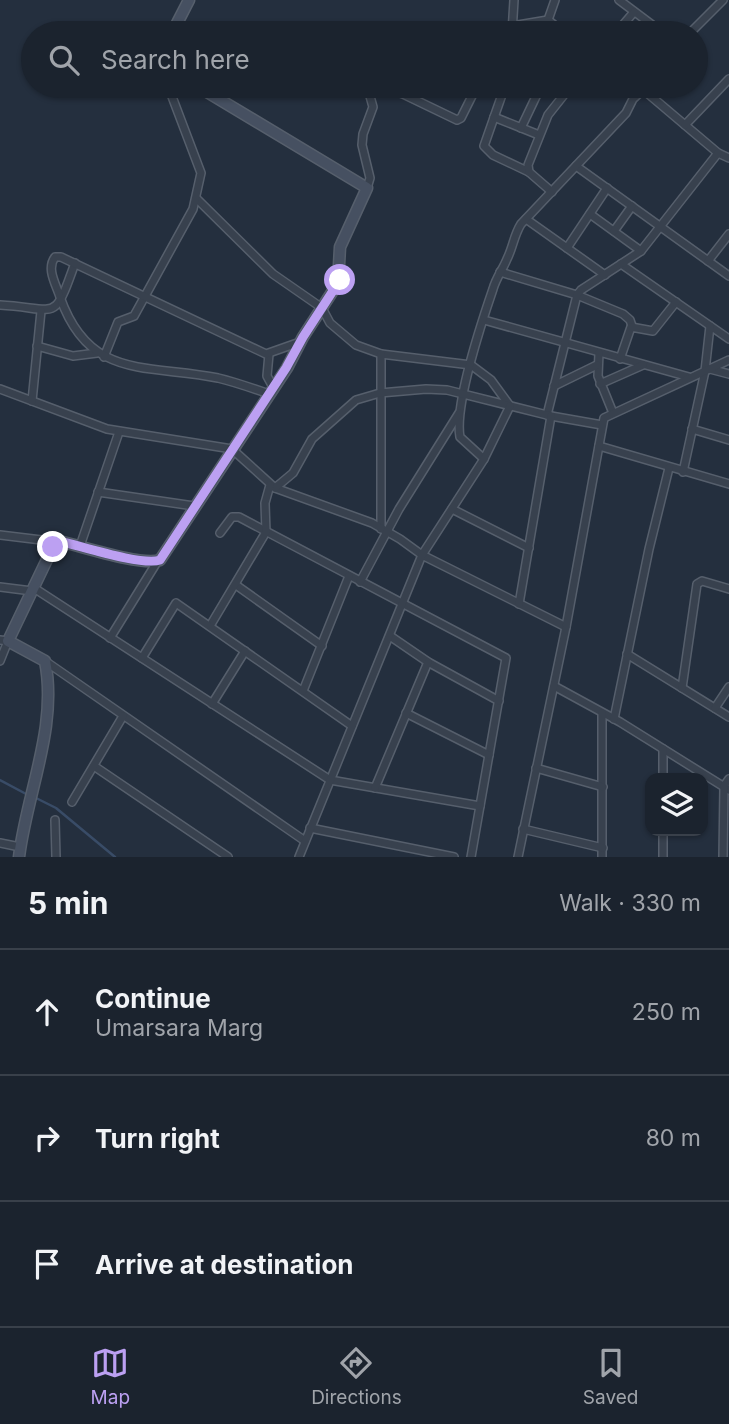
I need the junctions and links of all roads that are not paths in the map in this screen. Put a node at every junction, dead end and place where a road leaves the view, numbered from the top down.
1 (189, 0) edge
2 (514, 0) edge
3 (723, 0) edge
4 (622, 1) edge
5 (551, 2) edge
6 (634, 12) junction
7 (548, 20) joint
8 (178, 21) edge
9 (513, 21) edge
10 (544, 21) edge
11 (626, 21) edge
12 (646, 21) edge
13 (702, 21) edge
14 (729, 79) edge
15 (173, 98) edge
16 (217, 98) edge
17 (370, 98) edge
18 (411, 98) edge
19 (471, 98) edge
20 (501, 98) edge
21 (535, 98) edge
22 (561, 98) edge
23 (634, 98) edge
24 (653, 98) edge
25 (494, 117) junction
26 (685, 125) junction
27 (521, 128) junction
28 (539, 135) junction
29 (718, 153) junction
30 (729, 158) edge
31 (576, 166) junction
32 (529, 172) junction
33 (367, 188) junction
34 (607, 188) junction
35 (552, 192) junction
36 (197, 199) junction
37 (632, 206) junction
38 (590, 214) junction
39 (526, 219) junction
40 (661, 227) junction
41 (614, 231) junction
42 (729, 234) edge
43 (567, 248) junction
44 (641, 251) junction
45 (708, 261) junction
46 (75, 263) junction
47 (621, 264) junction
48 (500, 272) junction
49 (605, 275) junction
50 (729, 276) edge
51 (145, 295) junction
52 (577, 295) junction
53 (62, 302) junction
54 (676, 302) junction
55 (0, 305) edge
56 (322, 308) junction
57 (41, 310) junction
58 (484, 320) junction
59 (632, 326) junction
60 (710, 326) junction
61 (729, 339) edge
62 (300, 342) junction
63 (566, 344) junction
64 (37, 346) junction
65 (599, 353) junction
66 (269, 354) junction
67 (101, 355) junction
68 (381, 355) junction
69 (620, 359) junction
70 (729, 360) edge
71 (471, 365) junction
72 (597, 365) junction
73 (643, 365) junction
74 (707, 370) junction
75 (729, 374) edge
76 (690, 377) junction
77 (600, 384) junction
78 (554, 386) junction
79 (0, 389) edge
80 (271, 390) junction
81 (380, 393) junction
82 (464, 394) junction
83 (32, 401) junction
84 (510, 405) junction
85 (460, 412) junction
86 (613, 413) junction
87 (549, 415) junction
88 (602, 425) junction
89 (692, 429) junction
90 (119, 432) junction
91 (729, 440) edge
92 (599, 446) junction
93 (232, 449) junction
94 (484, 459) junction
95 (669, 468) junction
96 (683, 472) junction
97 (729, 484) edge
98 (272, 486) junction
99 (98, 492) junction
100 (194, 506) junction
101 (452, 509) junction
102 (384, 530) junction
103 (266, 532) junction
104 (220, 533) dead end
105 (0, 535) edge
106 (58, 542) junction
107 (79, 546) junction
108 (529, 548) junction
109 (422, 555) junction
110 (157, 562) junction
111 (349, 576) junction
112 (360, 582) junction
113 (236, 585) junction
114 (0, 587) edge
115 (729, 589) edge
116 (33, 590) junction
117 (402, 604) junction
118 (519, 604) junction
119 (210, 626) junction
120 (566, 627) junction
121 (390, 636) junction
122 (110, 638) junction
123 (4, 641) edge
124 (322, 646) junction
125 (245, 651) junction
126 (627, 654) junction
127 (142, 658) junction
128 (0, 660) edge
129 (45, 661) junction
130 (428, 662) junction
131 (554, 686) junction
132 (729, 687) edge
133 (682, 688) junction
134 (303, 691) junction
135 (499, 701) junction
136 (212, 704) junction
137 (715, 708) junction
138 (406, 713) junction
139 (602, 713) junction
140 (123, 716) junction
141 (729, 718) edge
142 (614, 719) junction
143 (352, 726) junction
144 (663, 749) junction
145 (489, 755) junction
146 (94, 766) junction
147 (536, 768) junction
148 (663, 773) edge
149 (330, 780) junction
150 (727, 785) edge
151 (603, 787) junction
152 (375, 788) junction
153 (72, 802) dead end
154 (480, 806) junction
155 (55, 820) dead end
156 (310, 828) junction
157 (523, 829) junction
158 (663, 836) edge
159 (305, 841) junction
160 (0, 843) edge
161 (20, 852) edge
162 (603, 853) edge
163 (55, 857) edge
164 (229, 857) edge
165 (299, 857) edge
166 (454, 857) edge
167 (471, 857) edge
168 (518, 857) edge
169 (663, 857) edge
170 (723, 857) edge

1 - 8 street
2 - 9 street
3 - 13 street
4 - 6 street
5 - 7 street
6 - 11 street
6 - 12 street
7 - 10 street
14 - 26 street
15 - 36 street
16 - 33 street
17 - 33 street
18 - 19 street
20 - 25 street
21 - 27 street
22 - 28 street
23 - 31 street
24 - 26 street
25 - 27 street
25 - 32 street
26 - 29 street
27 - 28 street
28 - 32 street
29 - 30 street
29 - 40 street
31 - 34 street
31 - 35 street
32 - 35 street
33 - 56 street
34 - 37 street
34 - 38 street
35 - 39 street
36 - 51 street
36 - 56 street
37 - 40 street
37 - 41 street
38 - 41 street
38 - 43 street
39 - 43 street
39 - 48 street
40 - 44 street
40 - 45 street
41 - 44 street
42 - 45 street
43 - 49 street
44 - 47 street
45 - 50 street
46 - 51 street
46 - 53 street
46 - 53 street
47 - 49 street
47 - 54 street
48 - 52 street
48 - 58 street
49 - 52 street
51 - 66 street
51 - 67 street
52 - 59 street
52 - 63 street
53 - 57 street
53 - 67 street
54 - 59 street
54 - 60 street
55 - 57 street
56 - 62 street
56 - 68 street
57 - 64 street
58 - 63 street
58 - 71 street
59 - 69 street
60 - 61 street
60 - 74 street
62 - 66 street
62 - 80 street
63 - 65 street
63 - 78 street
64 - 67 street
64 - 83 street
65 - 69 street
65 - 72 street
66 - 80 street
67 - 80 street
68 - 71 street
68 - 81 street
69 - 73 street
70 - 74 street
71 - 82 street
71 - 84 street
72 - 77 street
72 - 78 street
73 - 76 street
73 - 77 street
74 - 75 street
74 - 76 street
74 - 89 street
76 - 86 street
77 - 86 street
78 - 87 street
79 - 83 street
80 - 93 street
81 - 82 street
81 - 98 street
81 - 102 street
82 - 84 street
82 - 85 street
83 - 90 street
84 - 87 street
84 - 94 street
85 - 94 street
85 - 102 street
86 - 88 street
87 - 88 street
87 - 108 street
88 - 92 street
89 - 91 street
89 - 96 street
90 - 93 street
90 - 99 street
92 - 95 street
92 - 120 street
93 - 98 street
93 - 100 street
94 - 101 street
95 - 96 street
95 - 126 street
96 - 97 street
98 - 102 street
98 - 103 street
99 - 100 street
99 - 107 street
100 - 110 street
101 - 108 street
101 - 109 street
102 - 109 street
102 - 112 street
103 - 104 street
103 - 111 street
103 - 113 street
105 - 106 street
106 - 107 street
106 - 116 street
107 - 110 street
108 - 118 street
109 - 117 street
109 - 118 street
110 - 122 street
111 - 112 street
111 - 124 street
112 - 117 street
113 - 119 street
113 - 124 street
114 - 116 street
115 - 133 street
116 - 122 street
116 - 123 street
117 - 121 street
117 - 135 street
118 - 120 street
119 - 125 street
119 - 127 street
120 - 131 street
121 - 130 street
121 - 143 street
122 - 127 street
123 - 128 street
123 - 129 street
124 - 134 street
125 - 134 street
125 - 136 street
126 - 133 street
126 - 142 street
127 - 136 street
129 - 140 street
129 - 161 street
130 - 135 street
130 - 138 street
131 - 139 street
131 - 147 street
132 - 137 street
133 - 137 street
134 - 143 street
135 - 145 street
136 - 149 street
137 - 141 street
138 - 145 street
138 - 152 street
139 - 142 street
139 - 151 street
140 - 146 street
140 - 159 street
142 - 144 street
143 - 149 street
144 - 148 street
144 - 150 street
145 - 154 street
146 - 153 street
146 - 164 street
147 - 151 street
147 - 157 street
149 - 152 street
149 - 156 street
150 - 170 street
151 - 162 street
152 - 154 street
154 - 167 street
155 - 163 street
156 - 159 street
156 - 166 street
157 - 162 street
157 - 168 street
158 - 169 street
159 - 165 street
160 - 161 street

